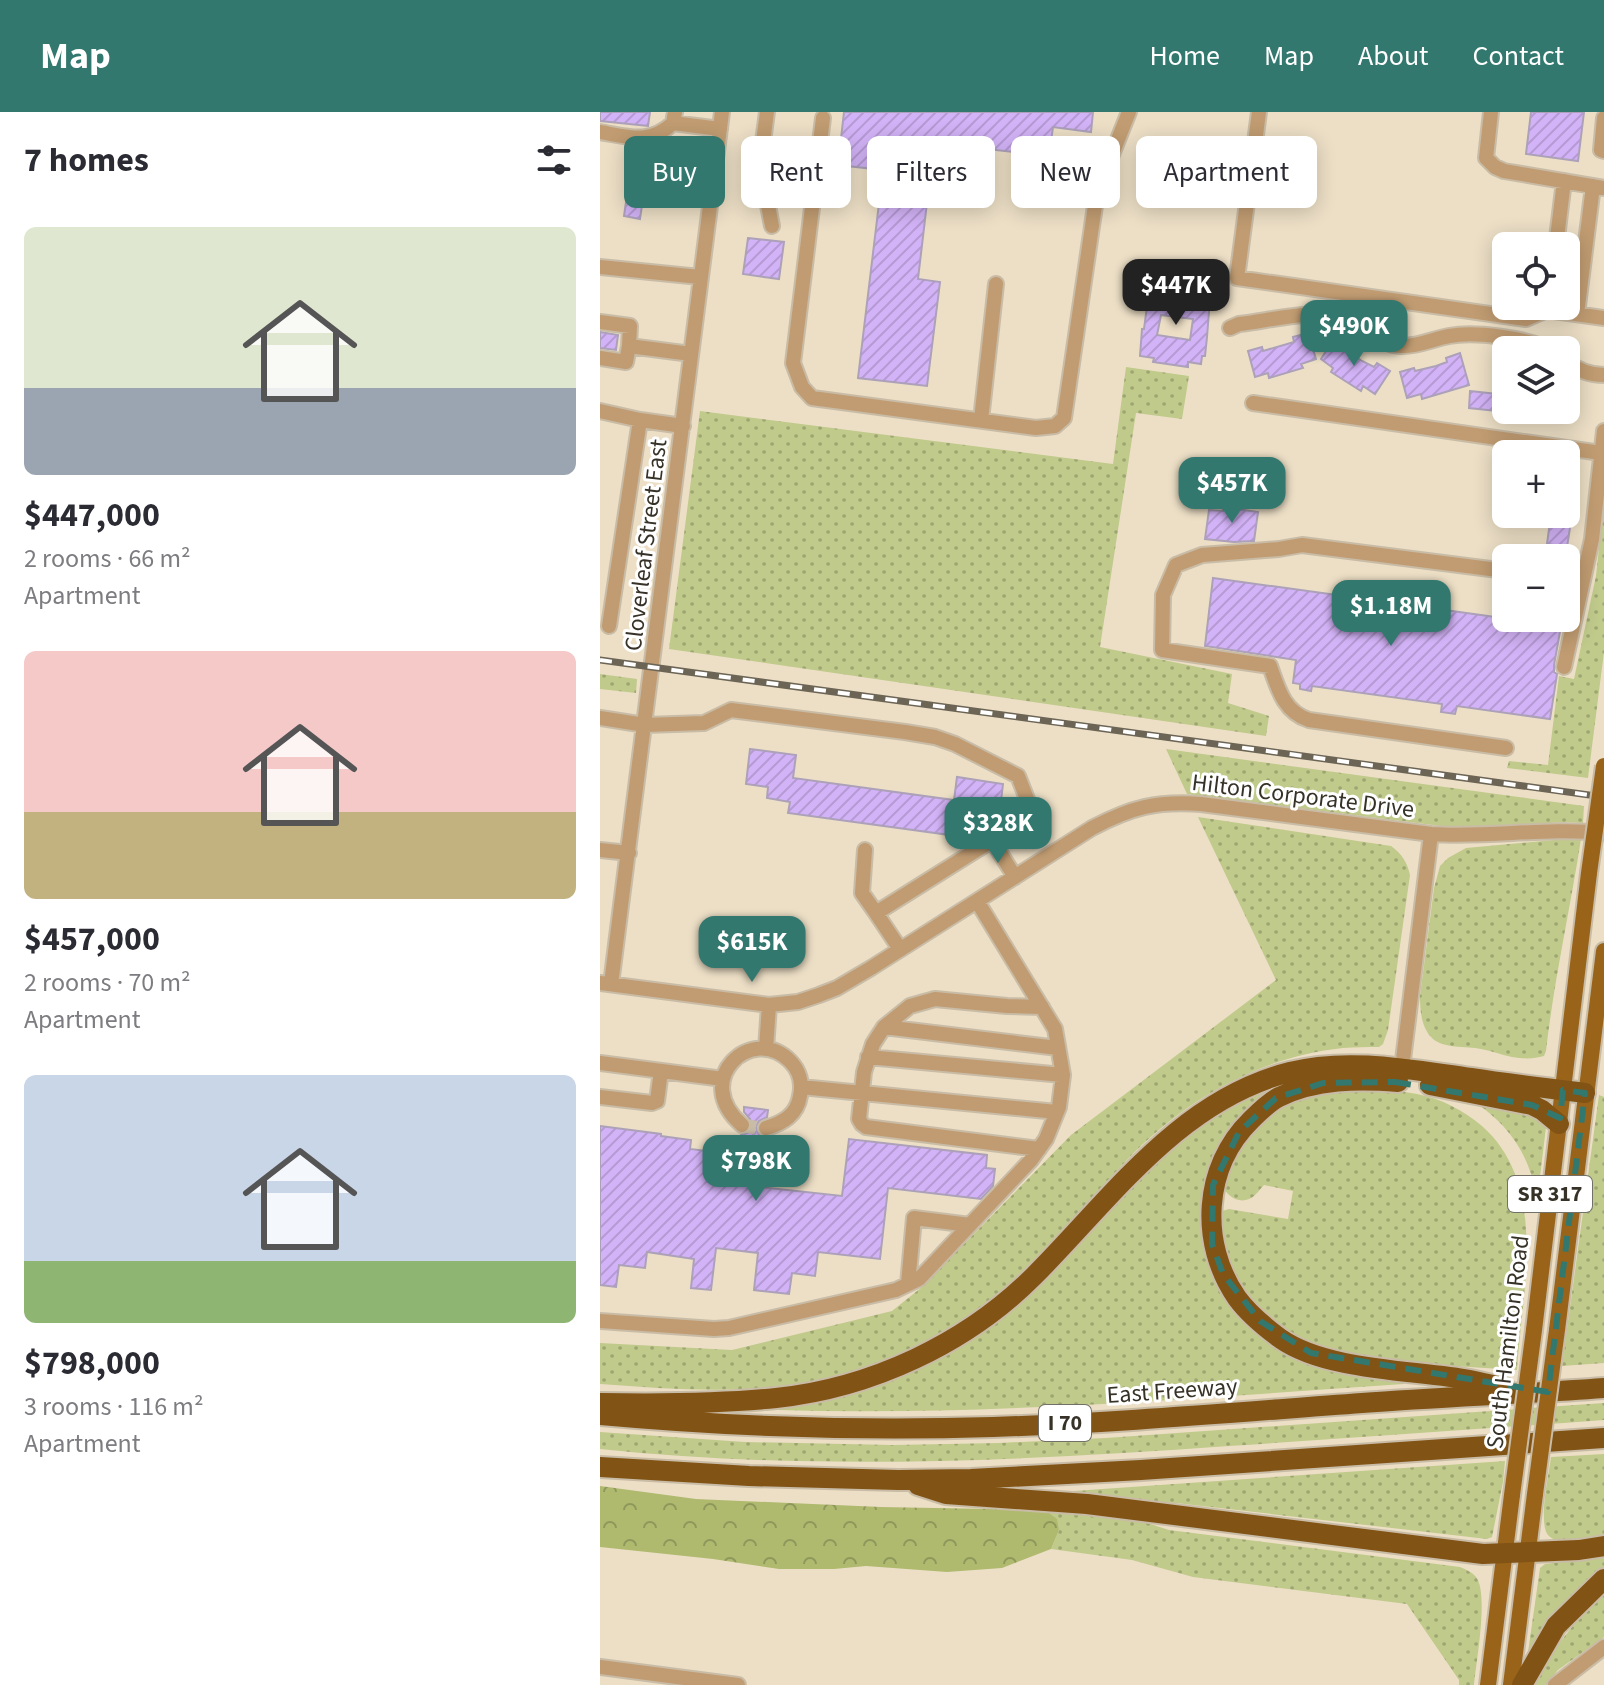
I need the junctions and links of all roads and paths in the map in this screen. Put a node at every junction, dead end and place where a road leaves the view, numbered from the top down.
1 (722, 112) edge
2 (767, 112) edge
3 (1129, 112) edge
4 (1259, 112) edge
5 (1491, 112) edge
6 (674, 118) edge
7 (823, 118) dead end
8 (1604, 118) edge
9 (720, 129) junction
10 (600, 132) edge
11 (1604, 151) edge
12 (1564, 181) junction
13 (1598, 187) edge
14 (772, 226) dead end
15 (1558, 232) edge
16 (600, 267) edge
17 (700, 277) junction
18 (996, 284) dead end
19 (1580, 296) edge
20 (1492, 314) edge
21 (1580, 314) edge
22 (1604, 318) edge
23 (600, 322) edge
24 (1230, 328) dead end
25 (1492, 336) edge
26 (629, 346) junction
27 (691, 354) junction
28 (600, 358) edge
29 (1580, 370) edge
30 (1604, 375) edge
31 (1253, 403) dead end
32 (600, 411) edge
33 (640, 420) junction
34 (981, 420) junction
35 (683, 426) junction
36 (1604, 431) edge
37 (1601, 453) junction
38 (1492, 569) edge
39 (1580, 576) edge
40 (1584, 576) junction
41 (609, 626) dead end
42 (1564, 667) dead end
43 (600, 718) edge
44 (645, 725) junction
45 (1506, 748) dead end
46 (1604, 766) edge
47 (1604, 833) edge
48 (1431, 834) junction
49 (992, 840) junction
50 (600, 850) edge
51 (865, 850) dead end
52 (629, 853) junction
53 (1015, 877) junction
54 (977, 901) junction
55 (876, 913) junction
56 (900, 949) junction
57 (1604, 951) edge
58 (606, 983) edge
59 (769, 1005) junction
60 (1042, 1007) junction
61 (884, 1027) junction
62 (1058, 1048) junction
63 (766, 1049) junction
64 (868, 1057) junction
65 (600, 1063) edge
66 (1402, 1068) junction
67 (661, 1071) junction
68 (1063, 1075) junction
69 (723, 1079) junction
70 (801, 1087) junction
71 (1563, 1090) junction
72 (862, 1093) junction
73 (1585, 1093) junction
74 (600, 1097) edge
75 (1057, 1112) junction
76 (1559, 1124) junction
77 (742, 1125) dead end
78 (766, 1128) tunnel mouth
79 (1039, 1149) junction
80 (970, 1225) junction
81 (908, 1284) junction
82 (600, 1321) edge
83 (1604, 1388) edge
84 (1529, 1394) junction
85 (600, 1403) edge
86 (600, 1415) edge
87 (1604, 1438) edge
88 (600, 1467) edge
89 (898, 1480) junction
90 (1604, 1546) edge
91 (1528, 1552) junction
92 (1504, 1553) junction
93 (1604, 1579) edge
94 (1604, 1647) edge
95 (600, 1667) edge
96 (661, 1680) edge
97 (738, 1685) edge
98 (1488, 1685) edge
99 (1511, 1685) edge
100 (1522, 1685) edge
101 (1555, 1685) edge

1 - 9 street, Cloverleaf Street East
2 - 14 street
3 - 34 street
4 - 20 street
5 - 12 street
6 - 9 street
6 - 10 street
7 - 34 street
8 - 11 street
9 - 17 street, Cloverleaf Street East
12 - 13 street
12 - 15 street
13 - 19 street
16 - 17 street
17 - 27 street, Cloverleaf Street East
18 - 34 street
21 - 22 street
23 - 26 street
24 - 25 street
26 - 27 street
26 - 28 street
27 - 35 street, Cloverleaf Street East
29 - 30 street
31 - 37 street
32 - 33 street
33 - 35 street
33 - 41 street
35 - 44 street, Cloverleaf Street East
36 - 37 street
37 - 40 street
38 - 45 street
39 - 40 street
40 - 42 street
43 - 44 street
44 - 49 street
44 - 52 street, Cloverleaf Street East
46 - 71 main road, South Hamilton Road / SR 317, bridge
47 - 48 street, Hilton Corporate Drive
48 - 53 street, Hilton Corporate Drive
48 - 66 street
49 - 53 street
49 - 55 street
50 - 52 street
51 - 55 street
52 - 58 street, Cloverleaf Street East
53 - 54 street, Hilton Corporate Drive
54 - 56 street, Hilton Corporate Drive
54 - 60 street
55 - 56 street
56 - 59 street, Hilton Corporate Drive
57 - 73 main road, South Hamilton Road / SR 317
58 - 59 street, Hilton Corporate Drive
59 - 63 street
60 - 61 street
60 - 62 street
61 - 62 street
61 - 64 street
62 - 68 street
63 - 69 street
63 - 70 street
64 - 68 street
64 - 72 street
65 - 67 street
66 - 71 highway
66 - 85 highway
67 - 69 street
67 - 74 street
68 - 75 street
69 - 77 street
70 - 72 street
70 - 78 street
71 - 73 highway
71 - 76 main road, South Hamilton Road / SR 317
72 - 75 street
72 - 79 street
73 - 91 main road, South Hamilton Road / SR 317, bridge
75 - 79 street
76 - 84 highway
76 - 92 main road, South Hamilton Road / SR 317, bridge
79 - 80 street
80 - 81 street
80 - 81 street
81 - 82 street
83 - 84 highway, East Freeway / I 70
84 - 86 highway, East Freeway / I 70
87 - 89 highway, I 70
88 - 89 highway, I 70
89 - 92 highway
90 - 91 highway
91 - 92 highway
91 - 99 main road, South Hamilton Road / SR 317
92 - 98 main road, South Hamilton Road / SR 317
93 - 100 highway
94 - 101 street
95 - 96 street
96 - 97 street

